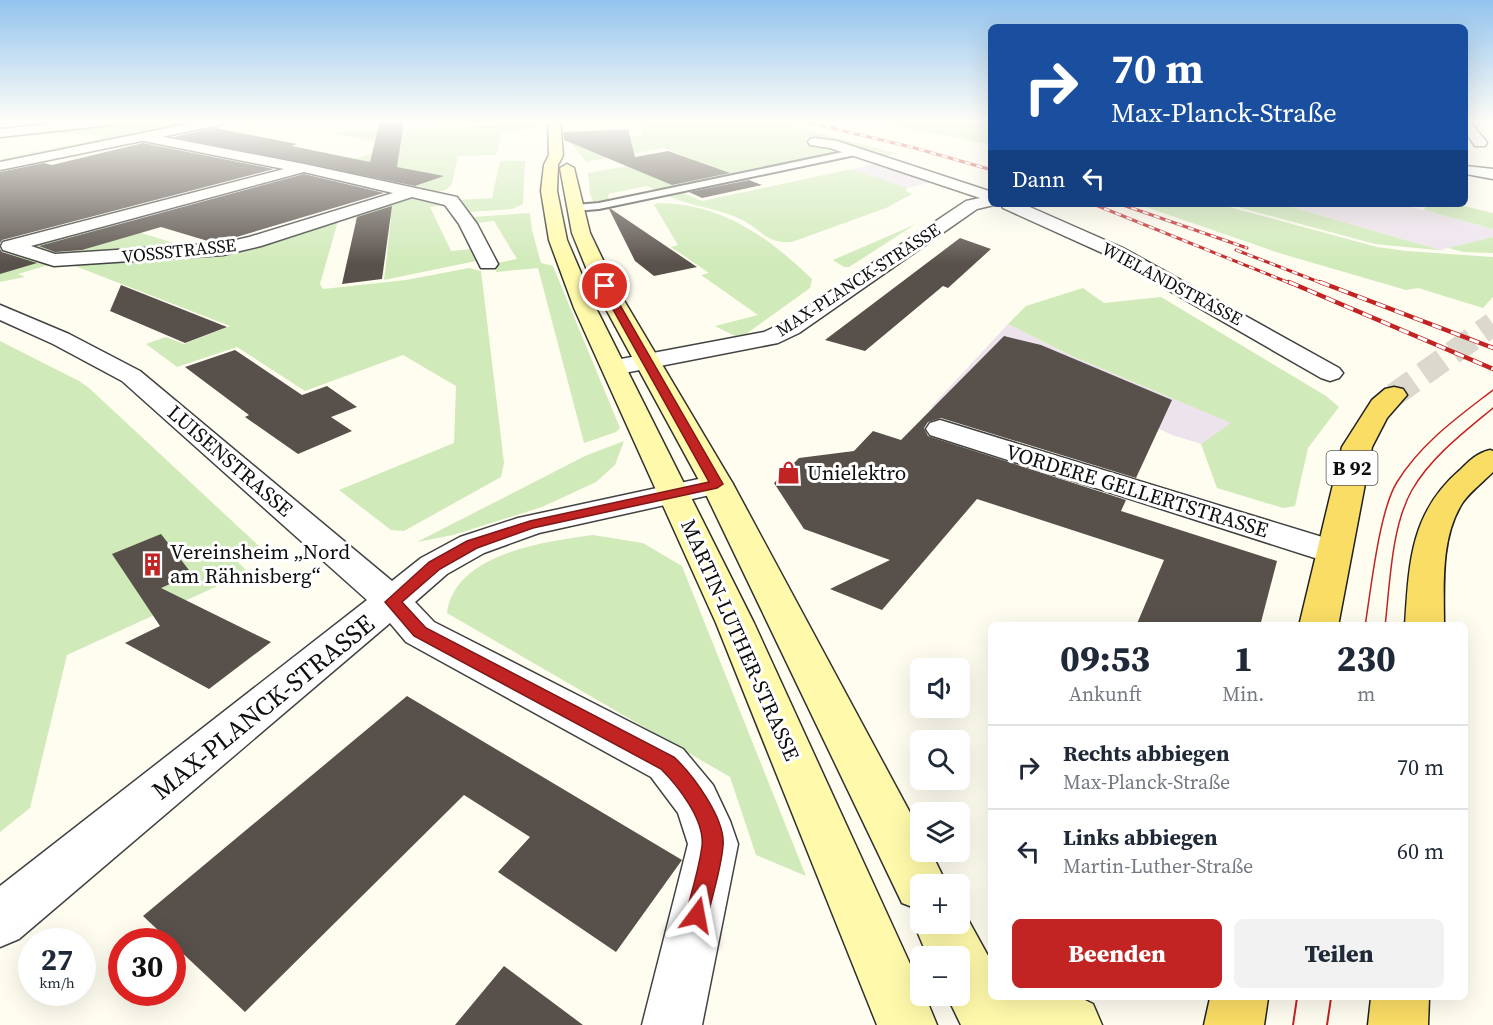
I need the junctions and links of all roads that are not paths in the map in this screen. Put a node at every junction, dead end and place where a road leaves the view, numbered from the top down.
1 (301, 169) edge
2 (308, 169) edge
3 (551, 169) edge
4 (567, 169) edge
5 (777, 169) edge
6 (905, 169) edge
7 (1468, 170) edge
8 (1493, 174) edge
9 (412, 192) junction
10 (988, 198) edge
11 (988, 200) edge
12 (1016, 207) edge
13 (575, 208) junction
14 (6, 247) edge
15 (488, 264) dead end
16 (0, 312) edge
17 (647, 361) junction
18 (614, 367) junction
19 (1330, 373) dead end
20 (1394, 395) tunnel mouth
21 (940, 429) dead end
22 (1490, 459) dead end
23 (696, 489) junction
24 (1334, 552) junction
25 (393, 602) junction
26 (1319, 622) edge
27 (1424, 622) edge
28 (915, 874) edge
29 (0, 920) edge
30 (970, 976) edge
31 (1026, 1000) edge
32 (1239, 1000) edge
33 (1400, 1000) edge
34 (672, 1025) edge
35 (907, 1025) edge
36 (992, 1025) edge
37 (1072, 1025) edge
38 (1234, 1025) edge
39 (1398, 1025) edge

1 - 14 street, VOSSSTRASSE
2 - 9 street
3 - 18 main road, MARTIN-LUTHER-STRASSE
4 - 13 main road, MARTIN-LUTHER-STRASSE
5 - 13 lane
6 - 10 street
7 - 8 street
9 - 14 street, VOSSSTRASSE
9 - 15 street
11 - 17 street, MAX-PLANCK-STRASSE
12 - 19 street, WIELANDSTRASSE
13 - 17 main road, MARTIN-LUTHER-STRASSE
16 - 25 street, LUISENSTRASSE
17 - 18 street, MAX-PLANCK-STRASSE
17 - 23 main road, MARTIN-LUTHER-STRASSE
18 - 23 main road, MARTIN-LUTHER-STRASSE
20 - 24 main road, B 92
21 - 24 street, VORDERE GELLERTSTRASSE
22 - 27 main road
23 - 25 street, MAX-PLANCK-STRASSE
23 - 28 main road, MARTIN-LUTHER-STRASSE
23 - 35 main road, MARTIN-LUTHER-STRASSE
24 - 26 main road, B 92
25 - 29 street, MAX-PLANCK-STRASSE
25 - 34 street, LUISENSTRASSE
30 - 36 main road
31 - 37 main road
32 - 38 main road
33 - 39 main road

